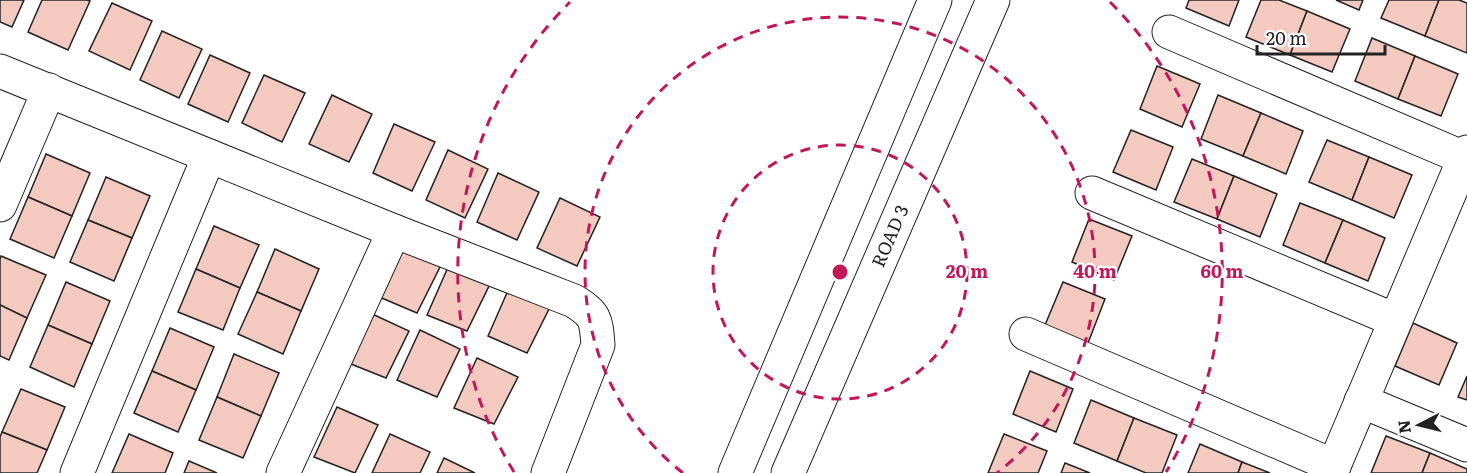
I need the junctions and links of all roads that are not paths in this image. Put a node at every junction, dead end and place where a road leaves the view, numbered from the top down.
1 (935, 0) edge
2 (993, 0) edge
3 (1169, 32) dead end
4 (0, 71) edge
5 (49, 90) junction
6 (1466, 155) edge
7 (209, 156) junction
8 (1092, 193) dead end
9 (0, 205) edge
10 (394, 231) junction
11 (1395, 320) junction
12 (1026, 334) dead end
13 (1361, 400) junction
14 (1467, 446) edge
15 (1333, 470) edge
16 (77, 473) edge
17 (283, 473) edge
18 (548, 473) edge
19 (735, 473) edge
20 (788, 473) edge

1 - 19 street
2 - 20 street, ROAD 3
3 - 6 street
4 - 5 street
5 - 7 street
5 - 9 street
6 - 11 street
7 - 10 street
7 - 16 street
8 - 11 street
10 - 17 street
10 - 18 street
11 - 13 street
12 - 15 street
13 - 14 street
13 - 15 street

